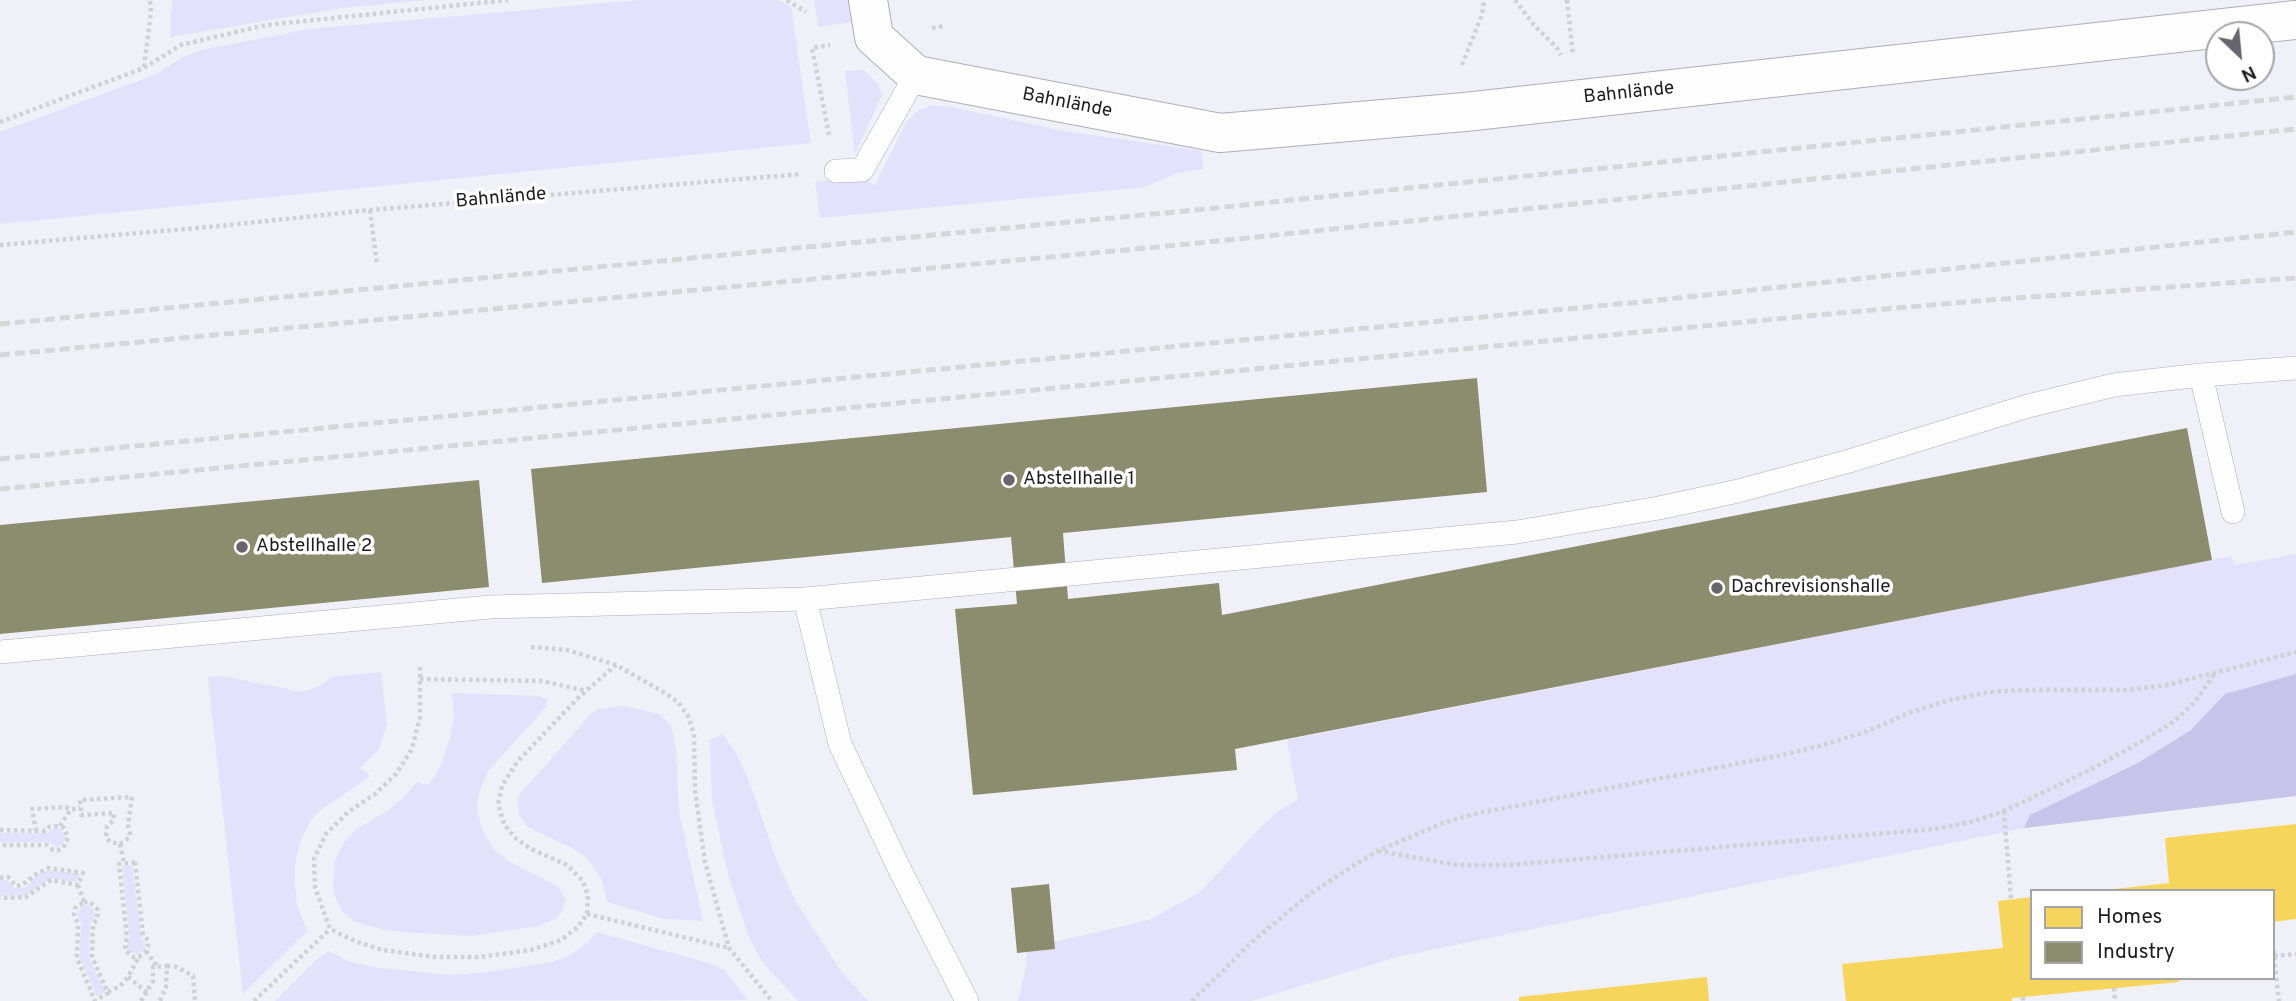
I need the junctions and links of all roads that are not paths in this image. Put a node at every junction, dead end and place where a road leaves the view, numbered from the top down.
1 (868, 0) edge
2 (2296, 20) edge
3 (916, 75) junction
4 (836, 171) road end
5 (2296, 368) edge
6 (2201, 375) junction
7 (2233, 512) dead end
8 (805, 599) junction
9 (0, 652) edge
10 (967, 1001) edge

1 - 3 street
2 - 3 street, Bahnlände
3 - 4 lane
5 - 6 lane
6 - 7 lane
6 - 8 lane
8 - 9 lane
8 - 10 lane

